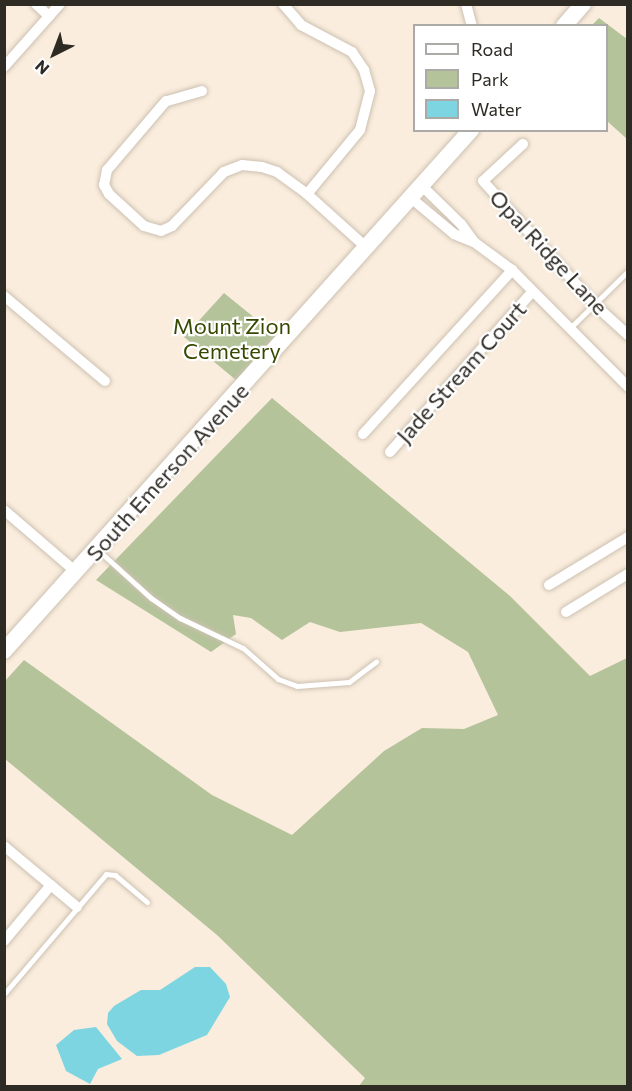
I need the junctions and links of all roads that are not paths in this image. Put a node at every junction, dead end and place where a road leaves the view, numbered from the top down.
1 (36, 4) edge
2 (60, 4) edge
3 (283, 4) edge
4 (466, 4) edge
5 (583, 4) edge
6 (49, 16) junction
7 (471, 24) edge
8 (566, 24) edge
9 (4, 67) edge
10 (202, 91) dead end
11 (469, 132) edge
12 (523, 144) dead end
13 (416, 192) junction
14 (307, 194) junction
15 (474, 242) junction
16 (367, 248) junction
17 (512, 270) junction
18 (627, 271) edge
19 (532, 292) junction
20 (4, 296) edge
21 (594, 304) junction
22 (568, 331) junction
23 (627, 335) edge
24 (105, 381) dead end
25 (627, 387) edge
26 (363, 434) dead end
27 (390, 452) dead end
28 (4, 510) edge
29 (627, 537) edge
30 (97, 549) junction
31 (76, 572) junction
32 (627, 574) edge
33 (549, 585) dead end
34 (566, 612) dead end
35 (4, 651) edge
36 (376, 662) dead end
37 (4, 846) edge
38 (51, 885) junction
39 (147, 902) dead end
40 (77, 907) junction
41 (4, 941) edge
42 (4, 994) edge

1 - 6 street
2 - 6 street
3 - 14 street
4 - 7 street
5 - 8 main road
6 - 9 street
10 - 14 street
11 - 13 main road, South Emerson Avenue
12 - 21 street, Opal Ridge Lane
13 - 15 street
13 - 15 street
13 - 16 main road, South Emerson Avenue
14 - 16 street
15 - 17 street
16 - 30 main road, South Emerson Avenue
17 - 19 street
17 - 26 street
18 - 21 lane
19 - 22 street
19 - 27 street, Jade Stream Court
20 - 24 street
21 - 22 lane
21 - 23 street, Opal Ridge Lane
22 - 25 street
28 - 31 street
29 - 33 street
30 - 31 main road, South Emerson Avenue
30 - 36 lane
31 - 35 main road, South Emerson Avenue
32 - 34 street
37 - 38 street
38 - 40 street
38 - 41 street
39 - 40 lane
40 - 42 lane

